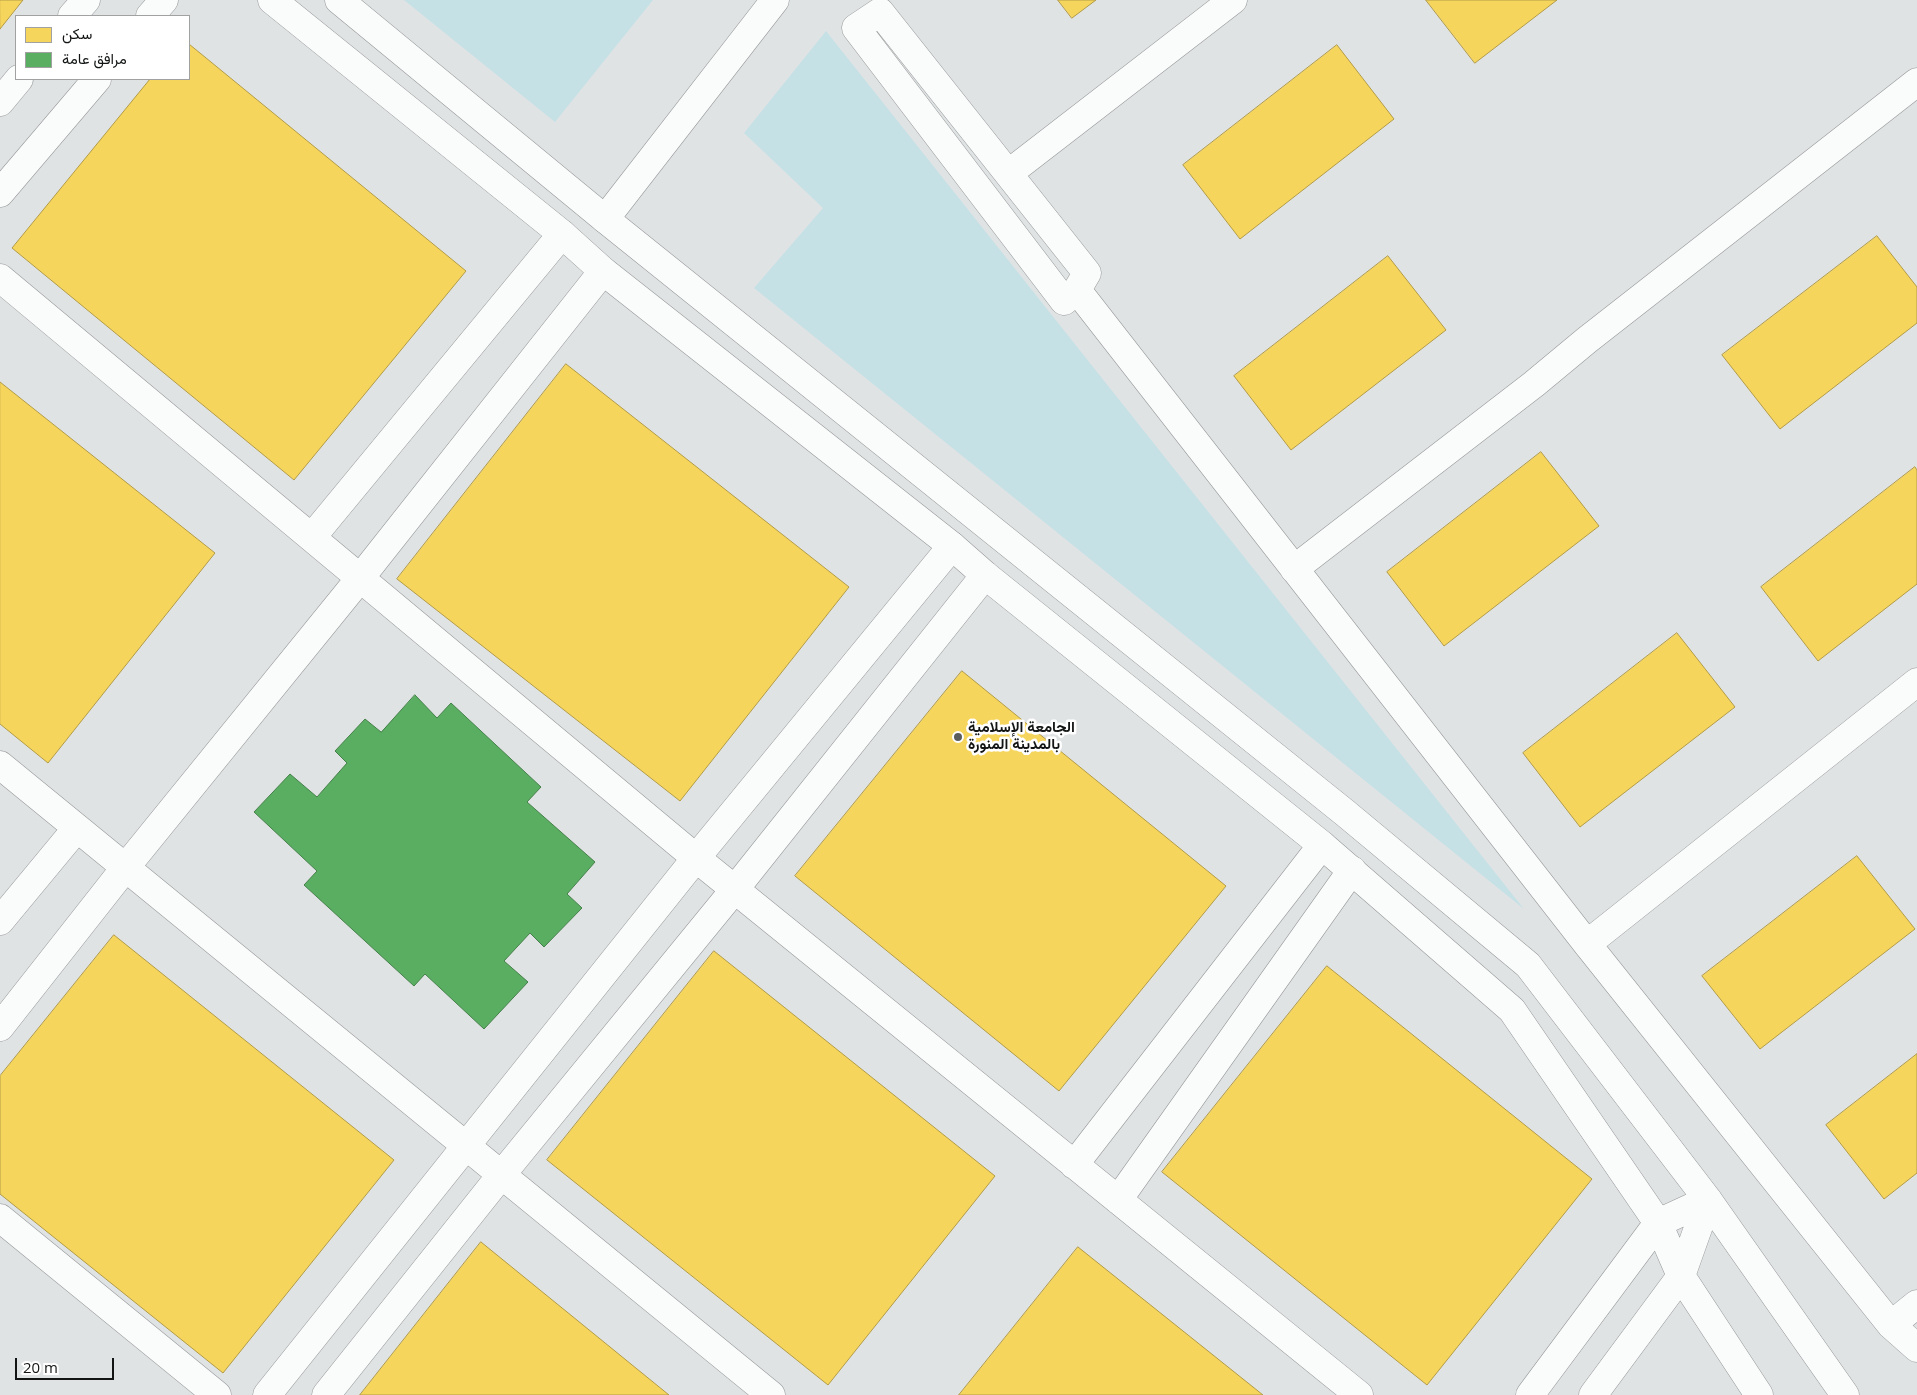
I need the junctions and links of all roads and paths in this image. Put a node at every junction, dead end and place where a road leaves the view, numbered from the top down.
1 (86, 0) edge
2 (164, 0) edge
3 (272, 0) edge
4 (339, 0) edge
5 (774, 0) edge
6 (1233, 0) edge
7 (73, 15) edge
8 (151, 15) edge
9 (18, 80) edge
10 (96, 80) edge
11 (1916, 86) edge
12 (0, 102) edge
13 (1010, 173) junction
14 (0, 193) edge
15 (605, 219) junction
16 (562, 234) junction
17 (603, 271) junction
18 (0, 278) edge
19 (1077, 290) junction
20 (312, 537) junction
21 (952, 546) junction
22 (1294, 569) junction
23 (985, 575) junction
24 (361, 578) junction
25 (1917, 682) edge
26 (0, 765) edge
27 (77, 828) junction
28 (1322, 845) junction
29 (696, 858) junction
30 (125, 868) junction
31 (1352, 870) junction
32 (735, 889) junction
33 (0, 921) edge
34 (1586, 944) junction
35 (0, 1027) edge
36 (467, 1145) junction
37 (1074, 1165) junction
38 (502, 1174) junction
39 (1118, 1200) junction
40 (1708, 1200) junction
41 (0, 1218) edge
42 (1658, 1223) junction
43 (1681, 1276) junction
44 (1917, 1304) edge
45 (1891, 1325) junction
46 (1917, 1348) edge
47 (217, 1395) edge
48 (267, 1395) edge
49 (326, 1395) edge
50 (771, 1395) edge
51 (1359, 1395) edge
52 (1530, 1395) edge
53 (1593, 1395) edge
54 (1759, 1395) edge
55 (1846, 1395) edge

1 - 7 street
2 - 8 street
3 - 16 street
4 - 15 street
5 - 15 street
6 - 13 street
9 - 12 street
10 - 14 street
11 - 22 street
13 - 19 street
13 - 19 street
15 - 40 street
16 - 17 street
16 - 20 street
17 - 21 street
17 - 24 street
18 - 20 street
19 - 22 street
20 - 24 street
21 - 23 street
21 - 29 street
22 - 34 street
23 - 28 street
23 - 32 street
24 - 29 street
24 - 30 street
25 - 34 street
26 - 27 street
27 - 30 street
27 - 33 street
28 - 31 street
28 - 37 street
29 - 32 street
29 - 36 street
30 - 35 street
30 - 36 street
31 - 39 street
31 - 42 street
32 - 37 street
32 - 38 street
34 - 45 street
36 - 38 street
36 - 48 street
37 - 39 street
38 - 49 street
38 - 50 street
39 - 51 street
40 - 42 street
40 - 43 street
40 - 55 street
41 - 47 street
42 - 43 street
42 - 52 street
43 - 53 street
43 - 54 street
44 - 45 street
45 - 46 street

